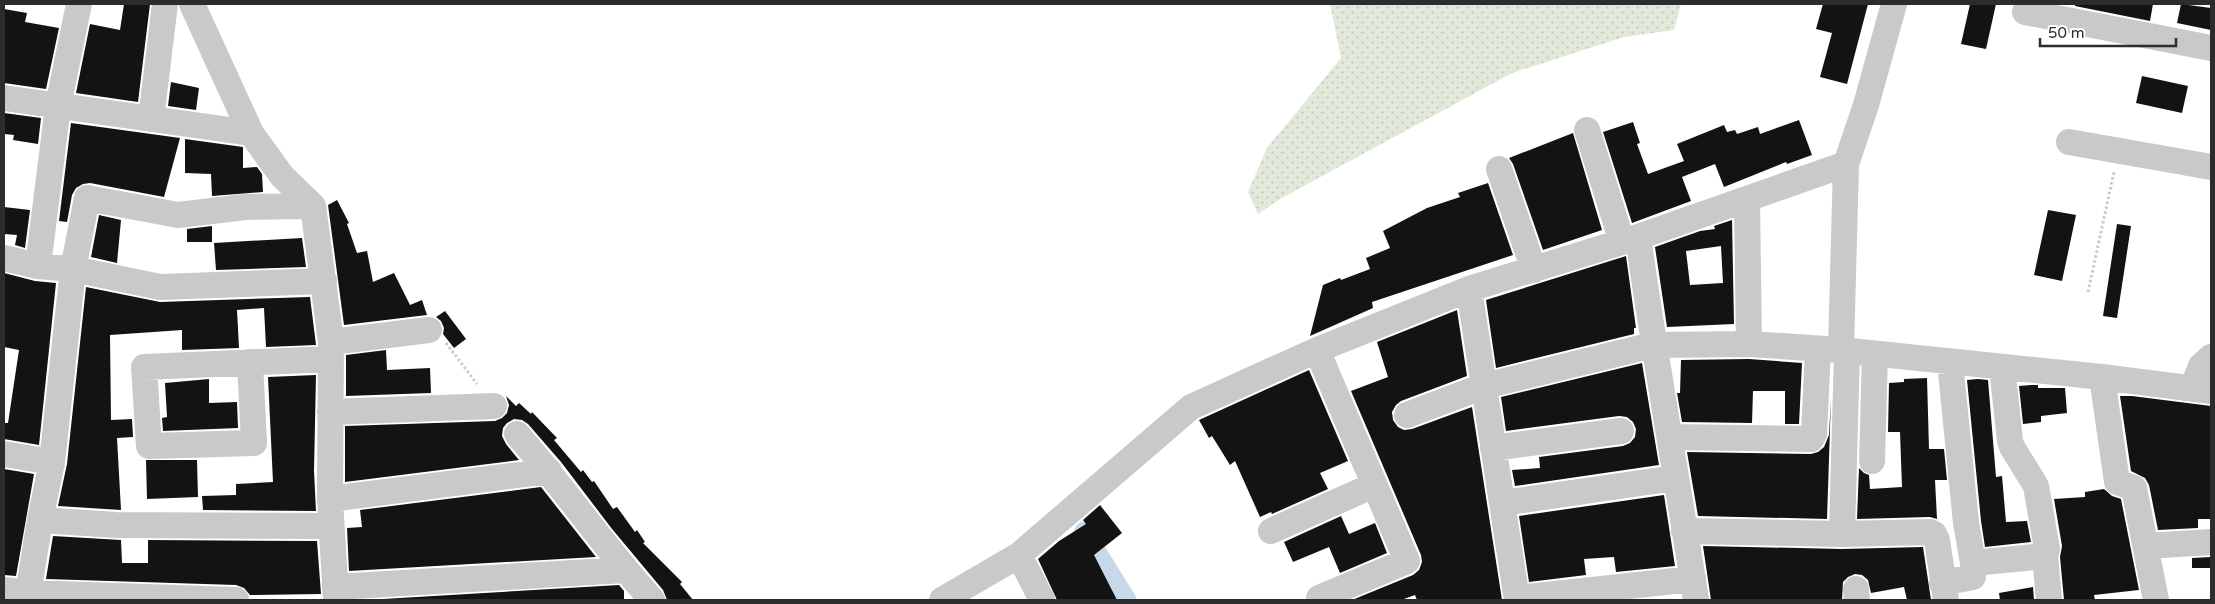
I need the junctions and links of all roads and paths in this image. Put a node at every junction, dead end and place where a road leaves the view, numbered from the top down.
1 (79, 4) edge
2 (165, 4) edge
3 (192, 4) edge
4 (1894, 4) edge
5 (2025, 12) dead end
6 (2211, 48) edge
7 (4, 98) edge
8 (58, 106) junction
9 (151, 119) junction
10 (1587, 130) dead end
11 (251, 133) junction
12 (2069, 142) dead end
13 (2118, 150) junction
14 (1846, 164) junction
15 (2211, 166) edge
16 (1499, 169) dead end
17 (1748, 199) junction
18 (313, 206) junction
19 (1630, 239) junction
20 (4, 258) edge
21 (38, 266) junction
22 (73, 270) junction
23 (1534, 270) junction
24 (324, 281) junction
25 (1469, 290) junction
26 (2088, 292) dead end
27 (429, 330) dead end
28 (1749, 344) junction
29 (1653, 345) junction
30 (330, 350) junction
31 (1317, 350) junction
32 (1835, 350) junction
33 (1875, 354) junction
34 (455, 357) dead end
35 (2211, 357) edge
36 (250, 362) junction
37 (1950, 362) junction
38 (2002, 367) junction
39 (2102, 377) junction
40 (1484, 386) junction
41 (2202, 390) edge
42 (494, 406) joint
43 (330, 412) junction
44 (1407, 415) dead end
45 (1621, 431) dead end
46 (517, 434) dead end
47 (1670, 437) junction
48 (1494, 448) junction
49 (4, 454) edge
50 (1872, 461) dead end
51 (52, 462) junction
52 (549, 471) junction
53 (1675, 478) junction
54 (1374, 484) junction
55 (330, 499) junction
56 (1502, 503) junction
57 (40, 520) junction
58 (331, 526) junction
59 (1272, 531) dead end
60 (1684, 531) junction
61 (1842, 534) junction
62 (2211, 542) edge
63 (2146, 546) junction
64 (1019, 555) junction
65 (2045, 556) junction
66 (1973, 563) junction
67 (624, 570) junction
68 (472, 590) edge
69 (1694, 590) edge
70 (1944, 592) edge
71 (19, 594) edge
72 (94, 597) edge
73 (334, 597) edge
74 (1318, 598) dead end
75 (1517, 599) edge
76 (236, 600) edge
77 (652, 600) edge
78 (942, 600) edge
79 (1042, 600) edge
80 (2049, 600) edge
81 (2156, 600) edge

1 - 8 street
2 - 9 street
3 - 11 street
4 - 14 street
5 - 6 street
7 - 8 street
8 - 9 street
8 - 21 street
9 - 11 street
10 - 19 street
11 - 18 street
12 - 13 street
13 - 15 street
13 - 26 path
14 - 17 street
14 - 32 street
16 - 23 street
17 - 19 street
17 - 28 street
18 - 22 street
18 - 24 street
19 - 23 street
19 - 29 street
20 - 21 street
21 - 22 street
22 - 24 street
22 - 51 street
23 - 25 street
24 - 30 street
25 - 31 street
25 - 40 street
27 - 30 street
28 - 29 street
28 - 32 street
29 - 40 street
29 - 47 street
30 - 36 street
30 - 43 street
31 - 54 street
31 - 64 street
32 - 33 street
32 - 47 street
32 - 61 street
33 - 37 street
33 - 50 street
34 - 42 path
35 - 41 street
36 - 36 street
37 - 38 street
37 - 66 street
38 - 39 street
38 - 65 street
39 - 41 street
39 - 63 street
40 - 44 street
40 - 48 street
42 - 43 street
43 - 55 street
45 - 48 street
46 - 52 street
47 - 53 street
48 - 56 street
49 - 51 street
51 - 57 street
52 - 55 street
52 - 67 street
53 - 56 street
53 - 60 street
54 - 59 street
54 - 74 street
55 - 58 street
56 - 75 street
57 - 58 street
57 - 71 street
58 - 73 street
60 - 61 street
60 - 69 street
61 - 70 street
62 - 63 street
63 - 81 street
64 - 78 street
64 - 79 street
65 - 66 street
65 - 80 street
66 - 70 street
67 - 68 street
67 - 77 street
68 - 73 street
69 - 75 street
71 - 72 street
72 - 76 street

